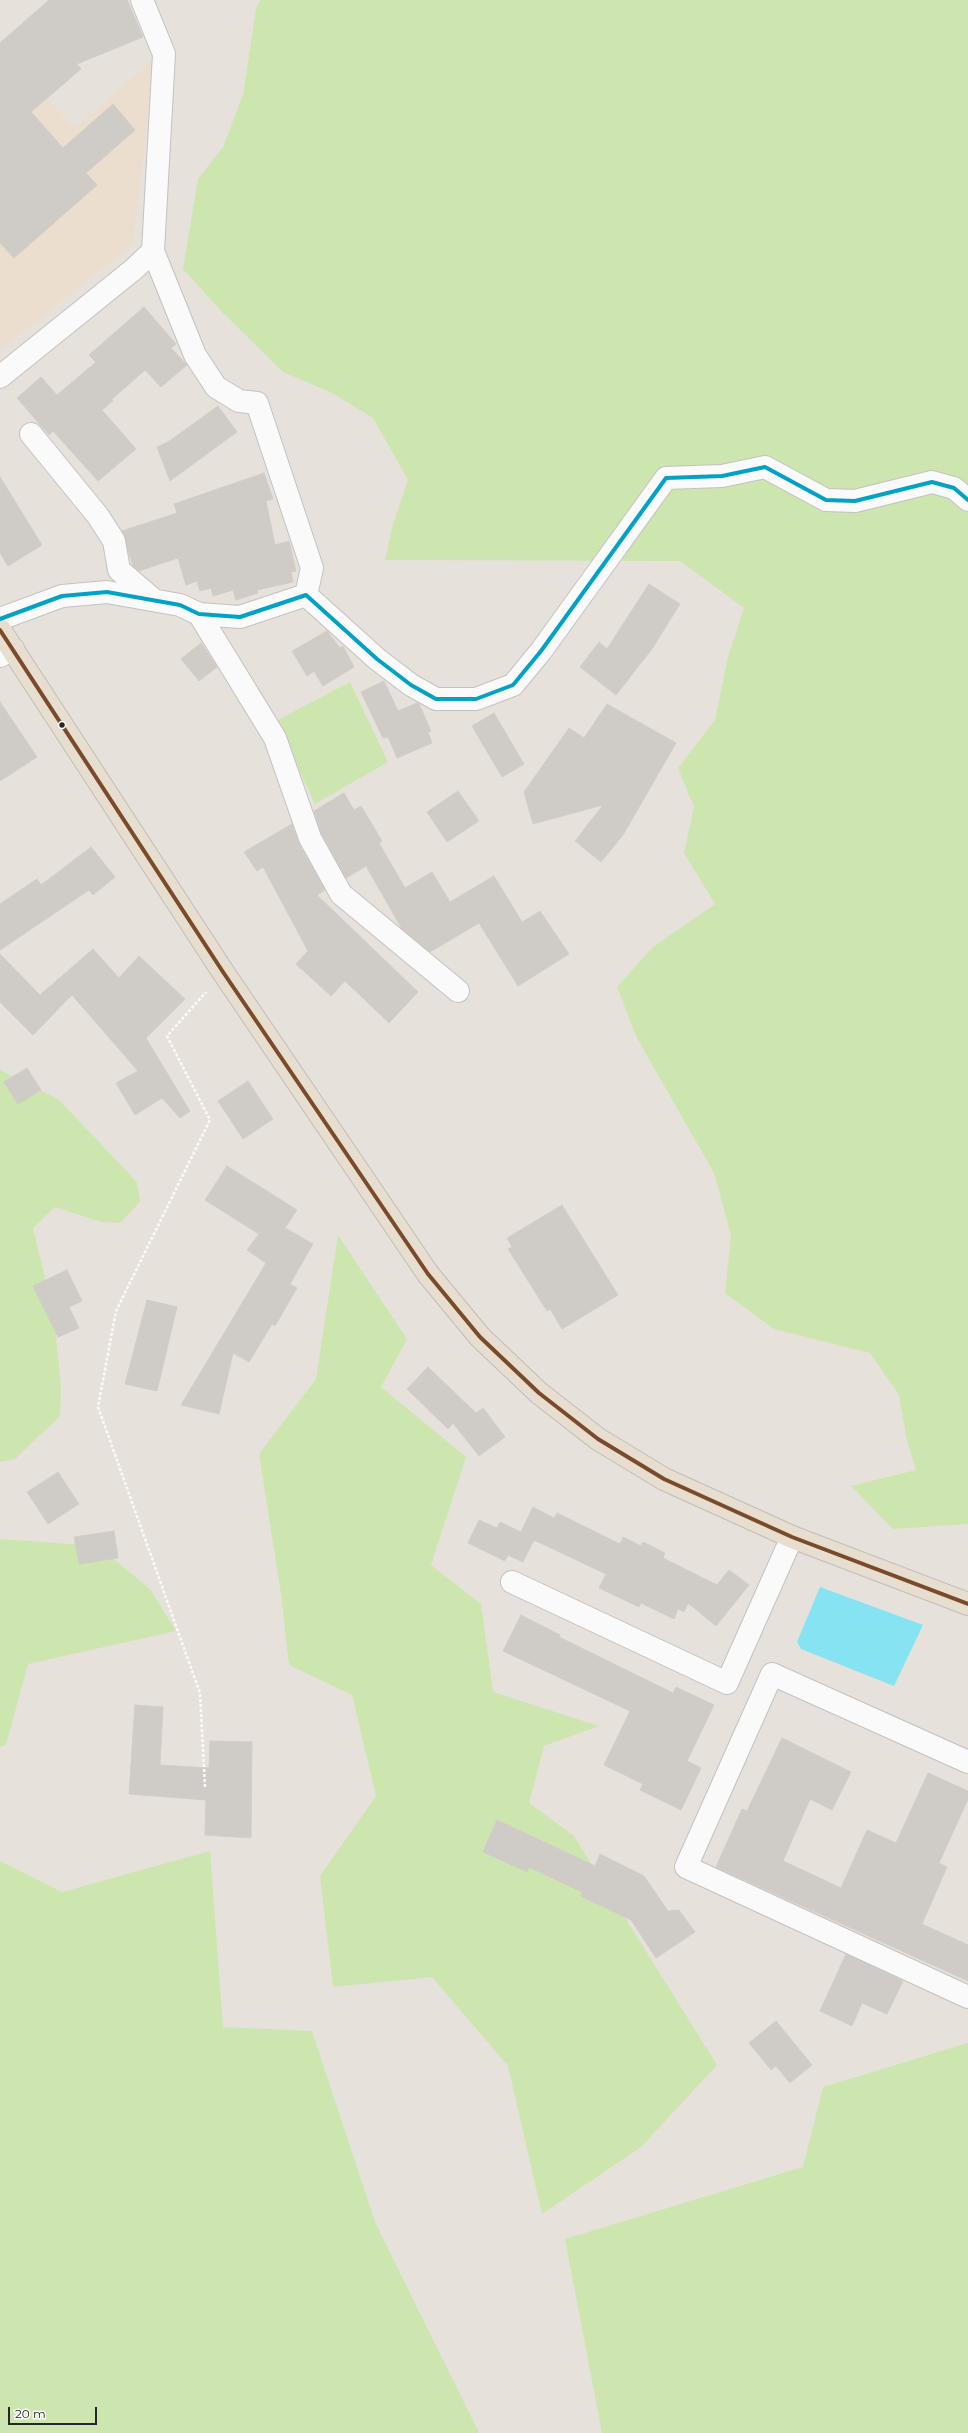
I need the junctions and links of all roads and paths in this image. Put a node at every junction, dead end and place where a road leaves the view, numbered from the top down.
1 (142, 0) edge
2 (153, 251) junction
3 (0, 377) edge
4 (31, 434) dead end
5 (968, 500) edge
6 (306, 595) junction
7 (154, 600) junction
8 (199, 614) junction
9 (0, 619) edge
10 (0, 630) edge
11 (6, 653) edge
12 (223, 972) junction
13 (458, 990) dead end
14 (792, 1537) junction
15 (512, 1582) dead end
16 (968, 1604) edge
17 (968, 1762) edge
18 (205, 1787) dead end
19 (968, 1997) edge

1 - 2 street
2 - 3 street
2 - 6 street
4 - 7 street
5 - 6 street
6 - 8 street
7 - 8 street
7 - 9 street
8 - 13 street
10 - 11 main road
11 - 12 main road
12 - 14 main road
12 - 18 path
14 - 15 street
14 - 16 main road
17 - 19 street

